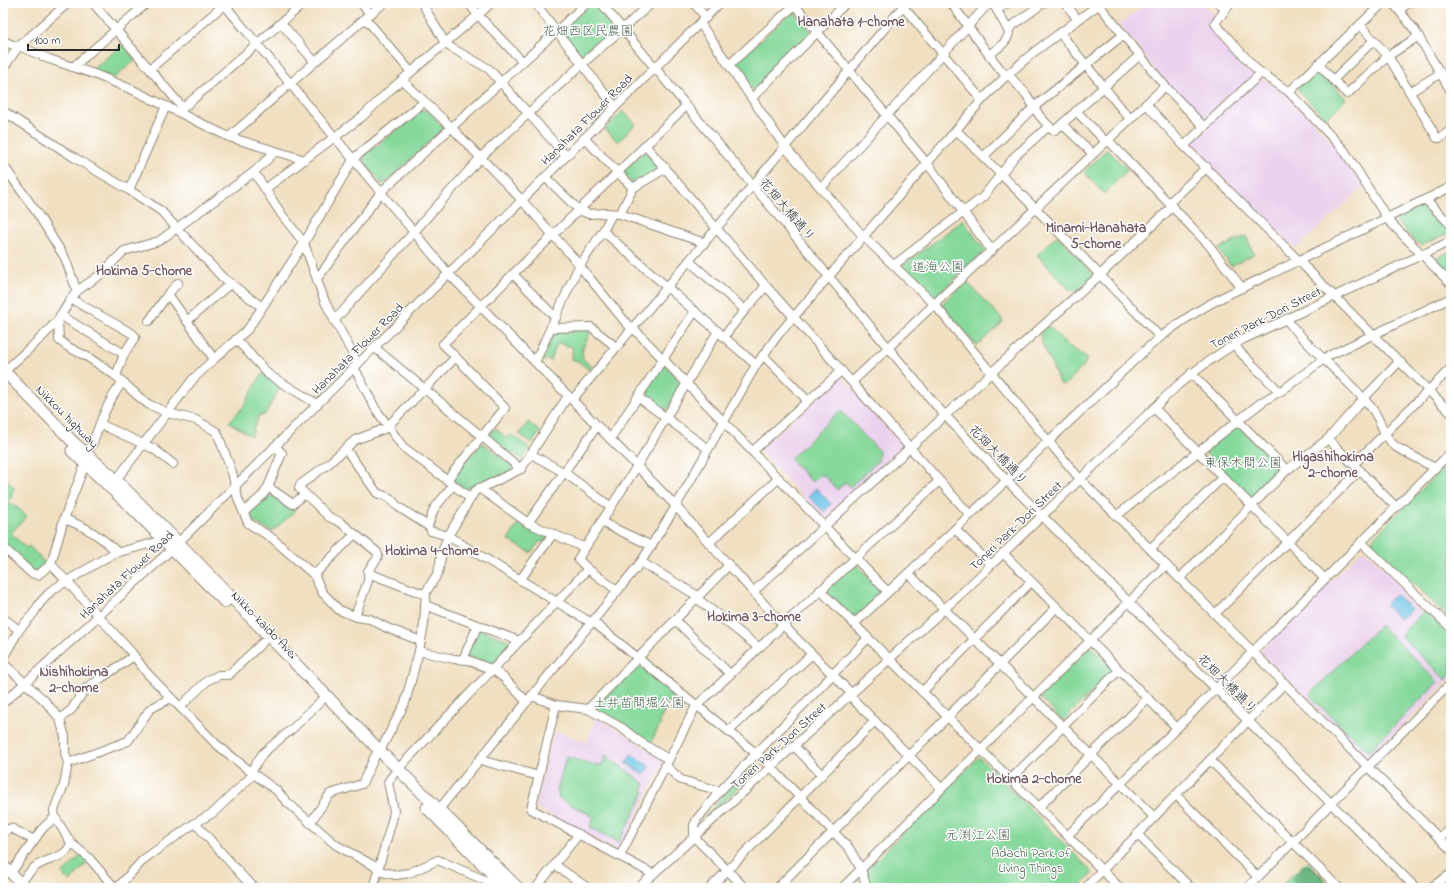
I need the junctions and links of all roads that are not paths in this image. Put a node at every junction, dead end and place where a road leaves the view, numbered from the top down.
1 (68, 3) edge
2 (93, 3) edge
3 (147, 3) edge
4 (224, 3) edge
5 (304, 3) edge
6 (361, 3) edge
7 (384, 3) edge
8 (422, 3) edge
9 (470, 3) edge
10 (491, 3) edge
11 (535, 3) edge
12 (587, 3) edge
13 (601, 3) edge
14 (652, 3) edge
15 (694, 3) edge
16 (720, 3) edge
17 (846, 3) edge
18 (951, 3) edge
19 (989, 3) edge
20 (993, 3) edge
21 (1007, 3) edge
22 (1043, 3) edge
23 (1065, 3) edge
24 (1219, 3) edge
25 (1231, 3) edge
26 (1383, 3) edge
27 (1393, 3) edge
28 (1408, 3) edge
29 (795, 4) edge
30 (903, 4) edge
31 (1100, 4) edge
32 (997, 10) junction
33 (1225, 10) junction
34 (1400, 10) junction
35 (478, 15) junction
36 (367, 16) junction
37 (703, 20) junction
38 (1078, 20) junction
39 (281, 23) junction
40 (1360, 25) junction
41 (968, 26) junction
42 (622, 29) junction
43 (1008, 29) junction
44 (116, 30) junction
45 (557, 31) junction
46 (816, 32) junction
47 (1060, 33) junction
48 (1123, 35) junction
49 (1419, 36) junction
50 (3, 40) edge
51 (1374, 40) junction
52 (258, 43) junction
53 (445, 43) junction
54 (19, 47) junction
55 (942, 54) junction
56 (989, 55) junction
57 (1140, 55) junction
58 (1388, 56) junction
59 (522, 61) junction
60 (315, 62) junction
61 (582, 64) junction
62 (1318, 64) junction
63 (728, 65) junction
64 (1086, 65) junction
65 (73, 67) junction
66 (655, 67) junction
67 (3, 69) edge
68 (150, 69) junction
69 (849, 71) junction
70 (411, 72) junction
71 (1261, 73) junction
72 (1441, 73) junction
73 (1007, 75) junction
74 (402, 80) junction
75 (1333, 80) junction
76 (500, 82) junction
77 (291, 83) junction
78 (1104, 86) junction
79 (1164, 87) junction
80 (1450, 88) edge
81 (1289, 92) junction
82 (1410, 92) junction
83 (752, 98) junction
84 (982, 100) junction
85 (424, 102) junction
86 (1146, 104) junction
87 (166, 106) junction
88 (686, 106) junction
89 (615, 107) junction
90 (1034, 107) junction
91 (182, 110) junction
92 (1076, 111) junction
93 (3, 112) edge
94 (529, 113) junction
95 (886, 116) junction
96 (1130, 119) junction
97 (1062, 124) junction
98 (1049, 126) junction
99 (451, 127) junction
100 (1204, 127) junction
101 (956, 130) junction
102 (1451, 130) edge
103 (229, 137) junction
104 (336, 137) junction
105 (584, 138) junction
106 (1107, 141) junction
107 (645, 145) junction
108 (1184, 146) junction
109 (785, 147) junction
110 (275, 152) junction
111 (1093, 154) junction
112 (566, 156) junction
113 (481, 157) junction
114 (983, 157) junction
115 (354, 158) junction
116 (305, 160) junction
117 (927, 164) junction
118 (1207, 167) junction
119 (666, 168) junction
120 (6, 169) dead end
121 (254, 172) junction
122 (617, 172) junction
123 (1000, 174) junction
124 (545, 177) junction
125 (753, 185) junction
126 (1451, 187) edge
127 (633, 188) junction
128 (821, 188) junction
129 (265, 189) junction
130 (129, 190) junction
131 (381, 192) junction
132 (1426, 198) junction
133 (522, 200) junction
134 (1170, 205) junction
135 (1035, 209) junction
136 (579, 210) junction
137 (964, 213) junction
138 (616, 214) junction
139 (1387, 217) junction
140 (1451, 225) edge
141 (177, 228) junction
142 (716, 228) junction
143 (603, 231) junction
144 (414, 232) junction
145 (553, 235) junction
146 (863, 236) junction
147 (1451, 241) edge
148 (304, 243) junction
149 (705, 243) junction
150 (992, 251) junction
151 (1422, 255) junction
152 (1299, 260) junction
153 (690, 261) junction
154 (894, 265) junction
155 (580, 266) junction
156 (448, 273) junction
157 (513, 274) junction
158 (1100, 275) junction
159 (828, 276) junction
160 (317, 279) junction
161 (178, 283) dead end
162 (231, 283) junction
163 (1451, 284) edge
164 (766, 286) junction
165 (667, 287) junction
166 (1242, 288) junction
167 (77, 291) junction
168 (168, 294) junction
169 (1335, 296) junction
170 (1451, 298) edge
171 (71, 299) junction
172 (934, 304) junction
173 (262, 307) junction
174 (480, 307) junction
175 (745, 310) junction
176 (695, 311) junction
177 (793, 316) junction
178 (59, 317) junction
179 (556, 318) junction
180 (1286, 319) junction
181 (148, 321) dead end
182 (187, 321) junction
183 (334, 321) junction
184 (552, 328) junction
185 (632, 328) junction
186 (721, 334) junction
187 (1373, 334) junction
188 (1160, 337) junction
189 (236, 339) junction
190 (1235, 344) junction
191 (374, 347) junction
192 (616, 347) junction
193 (888, 348) junction
194 (124, 354) junction
195 (763, 354) junction
196 (456, 357) junction
197 (214, 359) junction
198 (664, 359) junction
199 (1324, 359) junction
200 (1400, 361) junction
201 (535, 362) junction
202 (756, 365) junction
203 (5, 366) edge
204 (356, 366) junction
205 (1451, 368) edge
206 (841, 371) junction
207 (992, 373) junction
208 (1191, 373) junction
209 (116, 376) junction
210 (3, 381) edge
211 (852, 382) junction
212 (122, 383) junction
213 (686, 383) junction
214 (424, 389) junction
215 (1429, 390) junction
216 (1280, 392) junction
217 (638, 397) junction
218 (570, 398) junction
219 (1364, 399) junction
220 (808, 401) junction
221 (317, 404) junction
222 (1154, 408) junction
223 (1449, 408) edge
224 (168, 413) junction
225 (945, 416) junction
226 (666, 417) junction
227 (723, 421) junction
228 (1238, 421) junction
229 (100, 424) junction
230 (388, 426) junction
231 (597, 426) junction
232 (1384, 434) junction
233 (482, 437) junction
234 (610, 439) junction
235 (1328, 439) junction
236 (1049, 441) junction
237 (143, 445) junction
238 (275, 446) junction
239 (89, 448) junction
240 (345, 448) junction
241 (910, 448) junction
242 (708, 449) junction
243 (753, 451) junction
244 (1198, 452) junction
245 (1451, 452) edge
246 (531, 454) junction
247 (85, 464) junction
248 (173, 464) dead end
249 (637, 466) junction
250 (1357, 467) junction
251 (1435, 468) junction
252 (521, 469) junction
253 (1287, 470) junction
254 (565, 473) junction
255 (1223, 477) junction
256 (779, 478) junction
257 (115, 479) junction
258 (1080, 479) junction
259 (939, 481) junction
260 (1007, 481) junction
261 (450, 483) junction
262 (236, 486) junction
263 (268, 487) junction
264 (479, 488) junction
265 (305, 494) junction
266 (470, 498) junction
267 (676, 506) junction
268 (1252, 506) junction
269 (611, 507) junction
270 (1396, 507) junction
271 (244, 512) junction
272 (970, 515) junction
273 (1042, 515) junction
274 (1116, 516) junction
275 (64, 519) junction
276 (601, 522) junction
277 (528, 523) junction
278 (825, 526) junction
279 (955, 529) junction
280 (431, 531) dead end
281 (354, 534) junction
282 (553, 534) junction
283 (448, 536) junction
284 (164, 540) junction
285 (1287, 541) junction
286 (1362, 542) junction
287 (709, 543) junction
288 (175, 546) junction
289 (652, 546) junction
290 (3, 547) edge
291 (584, 548) junction
292 (1150, 549) junction
293 (117, 552) junction
294 (1003, 553) junction
295 (856, 558) junction
296 (641, 562) junction
297 (51, 564) junction
298 (729, 565) junction
299 (991, 565) junction
300 (1166, 565) junction
301 (588, 569) junction
302 (368, 573) junction
303 (908, 574) junction
304 (314, 575) junction
305 (1180, 578) junction
306 (1325, 579) junction
307 (520, 580) junction
308 (67, 581) junction
309 (1031, 582) junction
310 (820, 590) junction
311 (618, 591) junction
312 (753, 592) junction
313 (888, 592) junction
314 (426, 595) junction
315 (698, 597) junction
316 (1129, 602) junction
317 (557, 603) junction
318 (425, 605) junction
319 (1056, 608) junction
320 (944, 610) junction
321 (1215, 614) junction
322 (355, 616) junction
323 (98, 617) junction
324 (3, 618) edge
325 (675, 620) junction
326 (592, 623) junction
327 (854, 624) junction
328 (478, 625) junction
329 (782, 625) junction
330 (1451, 628) edge
331 (19, 630) junction
332 (868, 638) junction
333 (974, 639) junction
334 (421, 641) junction
335 (519, 641) junction
336 (1090, 641) junction
337 (263, 642) junction
338 (758, 647) junction
339 (419, 651) junction
340 (1253, 651) junction
341 (812, 654) junction
342 (134, 656) junction
343 (3, 658) edge
344 (638, 658) junction
345 (464, 659) junction
346 (890, 660) junction
347 (3, 663) edge
348 (999, 664) junction
349 (493, 670) junction
350 (1119, 670) junction
351 (730, 674) junction
352 (833, 675) junction
353 (25, 683) junction
354 (1285, 683) junction
355 (1451, 683) edge
356 (1216, 688) junction
357 (922, 692) junction
358 (851, 695) junction
359 (1034, 697) junction
360 (171, 698) junction
361 (1148, 698) junction
362 (530, 699) junction
363 (321, 701) junction
364 (3, 703) edge
365 (556, 705) junction
366 (696, 706) junction
367 (180, 707) junction
368 (588, 709) junction
369 (947, 716) junction
370 (60, 719) junction
371 (875, 721) junction
372 (1248, 721) junction
373 (1062, 726) junction
374 (1177, 728) junction
375 (729, 731) junction
376 (794, 746) junction
377 (980, 750) junction
378 (378, 754) junction
379 (757, 754) junction
380 (909, 754) junction
381 (1091, 755) junction
382 (480, 760) junction
383 (1210, 760) junction
384 (667, 762) junction
385 (68, 763) junction
386 (1368, 766) junction
387 (771, 768) junction
388 (396, 772) junction
389 (252, 773) junction
390 (822, 774) junction
391 (539, 776) junction
392 (1010, 780) junction
393 (1120, 784) junction
394 (941, 788) junction
395 (720, 791) junction
396 (1176, 795) junction
397 (800, 797) junction
398 (1331, 804) junction
399 (1039, 807) junction
400 (436, 812) junction
401 (55, 817) junction
402 (1154, 818) junction
403 (195, 823) junction
404 (310, 823) junction
405 (1451, 827) edge
406 (834, 831) junction
407 (3, 834) edge
408 (579, 834) junction
409 (1137, 834) junction
410 (1068, 835) junction
411 (694, 837) junction
412 (1440, 838) junction
413 (34, 840) junction
414 (1293, 842) junction
415 (71, 843) junction
416 (1451, 850) edge
417 (620, 856) junction
418 (555, 865) junction
419 (3, 866) edge
420 (378, 869) junction
421 (861, 869) junction
422 (728, 870) junction
423 (1103, 870) junction
424 (11, 873) junction
425 (653, 874) junction
426 (1451, 874) edge
427 (1258, 877) junction
428 (496, 878) junction
429 (20, 886) edge
430 (1333, 886) edge
431 (116, 888) edge
432 (255, 888) edge
433 (373, 888) edge
434 (506, 888) edge
435 (518, 888) edge
436 (536, 888) edge
437 (588, 888) edge
438 (638, 888) edge
439 (710, 888) edge
440 (745, 888) edge
441 (777, 888) edge
442 (842, 888) edge
443 (867, 888) edge
444 (1085, 888) edge
445 (1120, 888) edge
446 (1191, 888) edge
447 (1247, 888) edge
448 (1416, 888) edge
449 (1430, 888) edge

1 - 54 street
2 - 44 street
3 - 44 street
4 - 52 street
4 - 68 street
5 - 39 street
6 - 36 street
7 - 36 street
8 - 53 street
9 - 35 street
10 - 35 street
11 - 45 street
12 - 45 street
13 - 42 street, 花畑大橋通り
14 - 42 street
15 - 37 street
16 - 37 street, Hanahata Flower Road
17 - 46 street
18 - 41 street
19 - 41 street
20 - 32 street
21 - 32 street
22 - 43 street
23 - 38 street
24 - 33 street
25 - 33 street
26 - 40 street
27 - 34 street
28 - 34 street
29 - 46 street
29 - 63 street
30 - 55 street
30 - 69 street
31 - 38 street
31 - 48 street
32 - 43 street
33 - 71 street
34 - 49 street
35 - 53 street
35 - 59 street
36 - 60 street
36 - 70 street
37 - 63 street
37 - 66 street, Hanahata Flower Road
38 - 47 street
39 - 52 street
39 - 60 street
40 - 51 street
40 - 62 street
41 - 55 street
41 - 56 street
42 - 61 street
42 - 66 street, 花畑大橋通り
43 - 56 street
44 - 65 street
44 - 68 street
45 - 59 street
45 - 61 street
46 - 69 street
46 - 83 street
47 - 64 street
47 - 73 street
48 - 57 street
48 - 64 street
49 - 58 street
49 - 72 street
50 - 54 street
51 - 58 street
51 - 75 street
52 - 77 street
52 - 91 street
53 - 70 street
53 - 76 street
54 - 65 street
54 - 67 street
55 - 84 street
55 - 95 street
56 - 73 street
57 - 78 street
57 - 79 street
58 - 75 street
58 - 82 street
59 - 76 street
60 - 77 street
61 - 89 street
61 - 94 street
62 - 75 street
62 - 81 street
63 - 83 street
64 - 78 street
64 - 90 street
65 - 87 street
66 - 88 street, 花畑大橋通り
66 - 89 street, Hanahata Flower Road
68 - 91 street
69 - 95 street
69 - 109 street
70 - 74 street
71 - 81 street
71 - 100 street
72 - 80 street
72 - 82 street
73 - 84 street
73 - 90 street
74 - 85 street
74 - 104 street
76 - 94 street
76 - 99 street
77 - 103 street
77 - 104 street
78 - 92 street
78 - 96 street
79 - 86 street
79 - 100 street
81 - 139 street
82 - 102 street
83 - 109 street
84 - 101 street
85 - 99 street
85 - 115 street
86 - 96 street
86 - 108 street
87 - 91 street
87 - 130 street
88 - 107 street
88 - 125 street, 花畑大橋通り
89 - 105 street, Hanahata Flower Road
90 - 98 street
90 - 114 street
91 - 103 street
92 - 97 street
92 - 106 street
93 - 130 street
94 - 112 street
94 - 113 street
95 - 117 street
95 - 128 street
96 - 106 street
97 - 98 street
97 - 111 street
98 - 123 street
99 - 113 street
99 - 131 street
100 - 108 street
101 - 114 street
101 - 117 street
103 - 110 street
104 - 115 street
104 - 116 street
105 - 112 street, Hanahata Flower Road
105 - 122 street
106 - 111 street
106 - 134 street
107 - 119 street
107 - 122 street
108 - 118 street
109 - 125 street
109 - 128 street
110 - 116 street
110 - 121 street
111 - 135 street
112 - 124 street, Hanahata Flower Road
113 - 133 street
113 - 144 street
114 - 123 street
115 - 131 street
115 - 148 street
116 - 129 street
117 - 137 street
117 - 146 street
118 - 134 street
118 - 152 street
119 - 127 street
119 - 142 street
120 - 167 street
121 - 129 street
121 - 141 street
122 - 127 street
122 - 136 street
123 - 135 street
123 - 137 street
124 - 133 street, Hanahata Flower Road
124 - 136 street
125 - 142 street
125 - 159 street, 花畑大橋通り
126 - 132 street
127 - 138 street
128 - 146 street
129 - 148 street
130 - 141 street
131 - 144 street
131 - 160 street
132 - 139 street
132 - 140 street
133 - 145 street
133 - 156 street, Hanahata Flower Road
134 - 158 street
134 - 166 street
135 - 150 street
135 - 158 street
136 - 138 street
136 - 145 street
137 - 150 street
137 - 154 street
138 - 143 street
138 - 149 street
139 - 151 street
139 - 152 street
141 - 162 street
141 - 167 street
142 - 149 street
142 - 164 street
143 - 155 street
143 - 165 street
144 - 156 street
144 - 183 street
145 - 155 street
145 - 157 street
146 - 154 street
146 - 159 street
147 - 151 street, Toneri Park-Dori Street
148 - 160 street
148 - 173 street
149 - 153 street
150 - 172 street
151 - 163 street
151 - 169 street, Toneri Park-Dori Street
152 - 166 street
152 - 169 street
153 - 165 street
153 - 175 street
154 - 172 street
155 - 179 street
155 - 185 street
156 - 174 street
156 - 191 street, Hanahata Flower Road
157 - 174 street
157 - 179 street
158 - 188 street
158 - 207 street
159 - 177 street
159 - 193 street, 花畑大橋通り
160 - 183 street
161 - 168 street
162 - 173 street
162 - 182 street
164 - 175 street
164 - 177 street
165 - 176 street
165 - 185 street
166 - 188 street
167 - 171 street
168 - 181 street
168 - 182 street
169 - 180 street, Toneri Park-Dori Street
169 - 187 street
170 - 187 street
171 - 178 street
171 - 194 street
172 - 193 street
172 - 207 street
173 - 189 street
174 - 196 street
174 - 201 street
175 - 186 street
176 - 186 street
176 - 198 street
177 - 195 street
177 - 206 street
178 - 194 street
178 - 203 street
178 - 209 street
179 - 184 street
180 - 190 street, Toneri Park-Dori Street
180 - 199 street
182 - 197 street
183 - 204 street
184 - 192 street
184 - 201 street
185 - 192 street
185 - 198 street
186 - 202 street
186 - 213 street
187 - 199 street
187 - 200 street
188 - 236 street
189 - 197 street
189 - 221 street
190 - 208 street, Toneri Park-Dori Street
190 - 216 street
191 - 204 street, Hanahata Flower Road
191 - 214 street
192 - 218 street
193 - 211 street
193 - 225 street, 花畑大橋通り
194 - 209 street
195 - 202 street
195 - 220 street
196 - 214 street
196 - 233 street
197 - 224 street
198 - 213 street
198 - 217 street
199 - 216 street
199 - 219 street
200 - 215 street
200 - 219 street
201 - 218 street
202 - 227 street
203 - 239 highway
203 - 257 highway, Nikkou highway
204 - 221 street, Hanahata Flower Road
204 - 230 street
205 - 215 street
206 - 211 street
206 - 220 street
207 - 225 street
207 - 236 street
208 - 222 street, Toneri Park-Dori Street
208 - 228 street
209 - 212 street
210 - 247 highway, Nikko-kaido Ave.
211 - 241 street
212 - 224 street
212 - 229 street
213 - 226 street
213 - 227 street
214 - 230 street
214 - 233 street
215 - 223 street
215 - 232 street
216 - 228 street
217 - 226 street
217 - 234 street
218 - 231 street
218 - 246 street
219 - 232 street
219 - 235 street
220 - 243 street
221 - 238 street, Hanahata Flower Road
222 - 244 street
222 - 258 street, Toneri Park-Dori Street
224 - 237 street
224 - 262 street
225 - 241 street
225 - 260 street, 花畑大橋通り
226 - 242 street
226 - 249 street
227 - 242 street
227 - 243 street
228 - 244 street
228 - 253 street
229 - 237 street
229 - 239 street
230 - 240 street
230 - 261 street
231 - 234 street
231 - 254 street
232 - 250 street
232 - 251 street
233 - 252 street
233 - 261 street
234 - 249 street
235 - 250 street
235 - 253 street
236 - 258 street
236 - 260 street
237 - 248 street
237 - 257 street
238 - 262 street, Hanahata Flower Road
238 - 263 street
239 - 257 highway
240 - 261 street
240 - 265 street
241 - 259 street
241 - 278 street
242 - 267 street
243 - 256 street
244 - 255 street
244 - 274 street
245 - 251 street
246 - 252 street
246 - 254 street
247 - 275 street
247 - 284 highway, Nikko-kaido Ave.
249 - 267 street
249 - 269 street
250 - 270 street
250 - 285 street
251 - 270 street
252 - 264 street
253 - 268 street
254 - 269 street
254 - 277 street
255 - 268 street
255 - 292 street
256 - 278 street
256 - 287 street
257 - 288 highway, Nikko-kaido Ave.
258 - 273 street, Toneri Park-Dori Street
258 - 274 street
259 - 272 street
259 - 295 street
260 - 272 street
260 - 273 street, 花畑大橋通り
261 - 266 street
262 - 271 street
262 - 288 street, Hanahata Flower Road
263 - 265 street
263 - 271 street
264 - 266 street
264 - 277 street
265 - 281 street
266 - 283 street
267 - 287 street
267 - 289 street
268 - 285 street
268 - 305 street
269 - 276 street
270 - 286 street
271 - 304 street
272 - 279 street
273 - 294 street, Toneri Park-Dori Street
273 - 316 street, 花畑大橋通り
274 - 292 street
275 - 293 street
275 - 297 street
276 - 289 street
276 - 291 street
277 - 282 street
278 - 295 street
278 - 312 street
279 - 299 street
279 - 303 street
280 - 283 street
281 - 302 street
281 - 304 street
282 - 291 street
282 - 307 street
283 - 307 street
283 - 314 street
284 - 288 highway, Nikko-kaido Ave.
284 - 293 street
285 - 306 street
285 - 321 street
286 - 306 street
286 - 330 street
287 - 298 street
288 - 323 street, Hanahata Flower Road
288 - 337 highway, Nikko-kaido Ave.
288 - 378 highway, Nikko-kaido Ave.
289 - 296 street
290 - 297 street
291 - 301 street
292 - 300 street
293 - 308 street
294 - 299 street, Toneri Park-Dori Street
294 - 309 street
295 - 310 street
295 - 313 street
296 - 311 street
296 - 315 street
297 - 308 street
298 - 312 street
298 - 315 street
299 - 320 street, Toneri Park-Dori Street
300 - 305 street
300 - 316 street
301 - 311 street
301 - 317 street
302 - 314 street
302 - 322 street
303 - 313 street
303 - 320 street
304 - 322 street
305 - 321 street
306 - 340 street
307 - 317 street
308 - 323 street
308 - 331 street
309 - 319 street
309 - 333 street
310 - 327 street
310 - 329 street
311 - 326 street
312 - 329 street
313 - 327 street
314 - 318 street
315 - 325 street
315 - 338 street
316 - 336 street
316 - 356 street, 花畑大橋通り
317 - 326 street
317 - 335 street
318 - 328 street
318 - 334 street
319 - 336 street
319 - 348 street
320 - 333 street
320 - 346 street, Toneri Park-Dori Street
321 - 340 street
322 - 334 street
323 - 342 street
323 - 353 street, Hanahata Flower Road
324 - 331 street
325 - 344 street
325 - 351 street
326 - 344 street
326 - 362 street
327 - 332 street
328 - 335 street
328 - 345 street
329 - 338 street
329 - 341 street
331 - 343 street
332 - 346 street
332 - 352 street
333 - 348 street
333 - 357 street
334 - 339 street
335 - 349 street
336 - 350 street
336 - 359 street
337 - 363 highway, Nikko-kaido Ave.
337 - 367 street
338 - 351 street
339 - 345 street
339 - 378 street
340 - 354 street
340 - 356 street
341 - 352 street
341 - 375 street
342 - 360 street
342 - 370 street
344 - 366 street
344 - 368 street
345 - 349 street
346 - 357 street
346 - 358 street, Toneri Park-Dori Street
347 - 353 street
348 - 359 street
348 - 369 street
349 - 362 street
349 - 388 street
350 - 361 street
350 - 373 street
351 - 366 street
352 - 358 street
352 - 379 street
353 - 364 street, Hanahata Flower Road
353 - 370 street
354 - 372 street
354 - 386 street
355 - 386 street
356 - 372 street, 花畑大橋通り
356 - 374 street
357 - 369 street
358 - 371 street
358 - 376 street, Toneri Park-Dori Street
359 - 373 street
359 - 377 street
360 - 367 street
360 - 385 street
361 - 374 street
361 - 381 street
362 - 365 street
362 - 382 street
363 - 378 highway, Nikko-kaido Ave.
363 - 389 street
365 - 368 street
365 - 391 street
366 - 375 street
366 - 384 street
367 - 389 street
368 - 384 street
369 - 377 street
369 - 380 street
370 - 385 street
371 - 380 street
371 - 390 street
372 - 383 street
372 - 398 street, 花畑大橋通り
373 - 381 street
373 - 392 street
374 - 393 street
375 - 379 street
376 - 387 street, Toneri Park-Dori Street
376 - 390 street
377 - 392 street
377 - 394 street
378 - 388 highway, Nikko-kaido Ave.
378 - 404 street
379 - 387 street
379 - 395 street
380 - 394 street
380 - 406 street
381 - 393 street
381 - 399 street
382 - 391 street
382 - 400 street
383 - 396 street
383 - 414 street
384 - 395 street
384 - 417 street
385 - 401 street
386 - 398 street
386 - 412 street
387 - 397 street
387 - 411 street, Toneri Park-Dori Street
388 - 400 highway, Nikko-kaido Ave.
388 - 420 street
389 - 403 street
389 - 404 street
390 - 397 street
391 - 408 street
392 - 399 street
393 - 402 street
393 - 410 street
394 - 421 street
395 - 411 street
396 - 402 street
396 - 427 street
397 - 406 street
397 - 422 street
398 - 414 street
398 - 448 street, 花畑大橋通り
399 - 410 street
400 - 428 highway, Nikko-kaido Ave.
400 - 435 highway, Nikko-kaido Ave.
401 - 413 street
401 - 415 street
402 - 409 street
403 - 431 street
403 - 432 street
404 - 420 street
405 - 412 street
406 - 421 street
406 - 441 street
407 - 413 street
408 - 417 street
408 - 418 street
409 - 423 street
409 - 446 street
410 - 423 street
411 - 422 street
411 - 425 street, Toneri Park-Dori Street
412 - 416 street
413 - 424 street
414 - 427 street
414 - 430 street
415 - 429 street
415 - 431 street
417 - 425 street
418 - 436 street
418 - 437 street
419 - 424 main road
420 - 428 street
420 - 433 street
421 - 442 street
421 - 443 street
422 - 439 street
422 - 440 street
423 - 444 street
423 - 445 street
424 - 429 main road
425 - 438 street, Toneri Park-Dori Street
426 - 449 street
427 - 447 street
428 - 434 highway, Nikko-kaido Ave.

